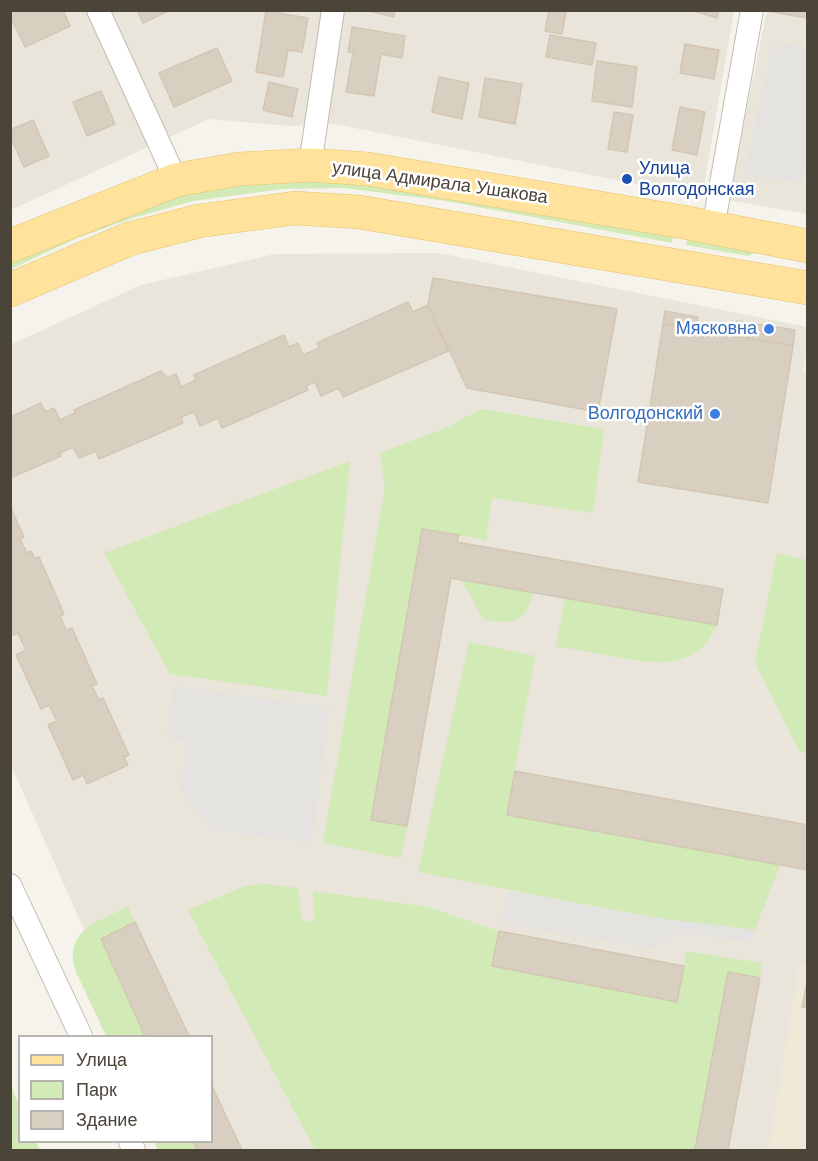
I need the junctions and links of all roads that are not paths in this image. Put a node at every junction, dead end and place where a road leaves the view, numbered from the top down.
1 (98, 10) edge
2 (333, 10) edge
3 (752, 10) edge
4 (310, 165) junction
5 (176, 180) junction
6 (713, 228) junction
7 (774, 240) junction
8 (10, 246) edge
9 (807, 246) edge
10 (766, 281) junction
11 (807, 288) edge
12 (10, 290) edge
13 (10, 885) edge
14 (81, 1035) edge

1 - 5 street
2 - 4 street
3 - 6 street
4 - 5 main road, улица Адмирала Ушакова
4 - 6 main road, улица Адмирала Ушакова
5 - 8 main road, улица Адмирала Ушакова
6 - 7 main road, улица Адмирала Ушакова
7 - 9 main road, улица Адмирала Ушакова
7 - 10 main road
10 - 11 main road
10 - 12 main road
13 - 14 street

